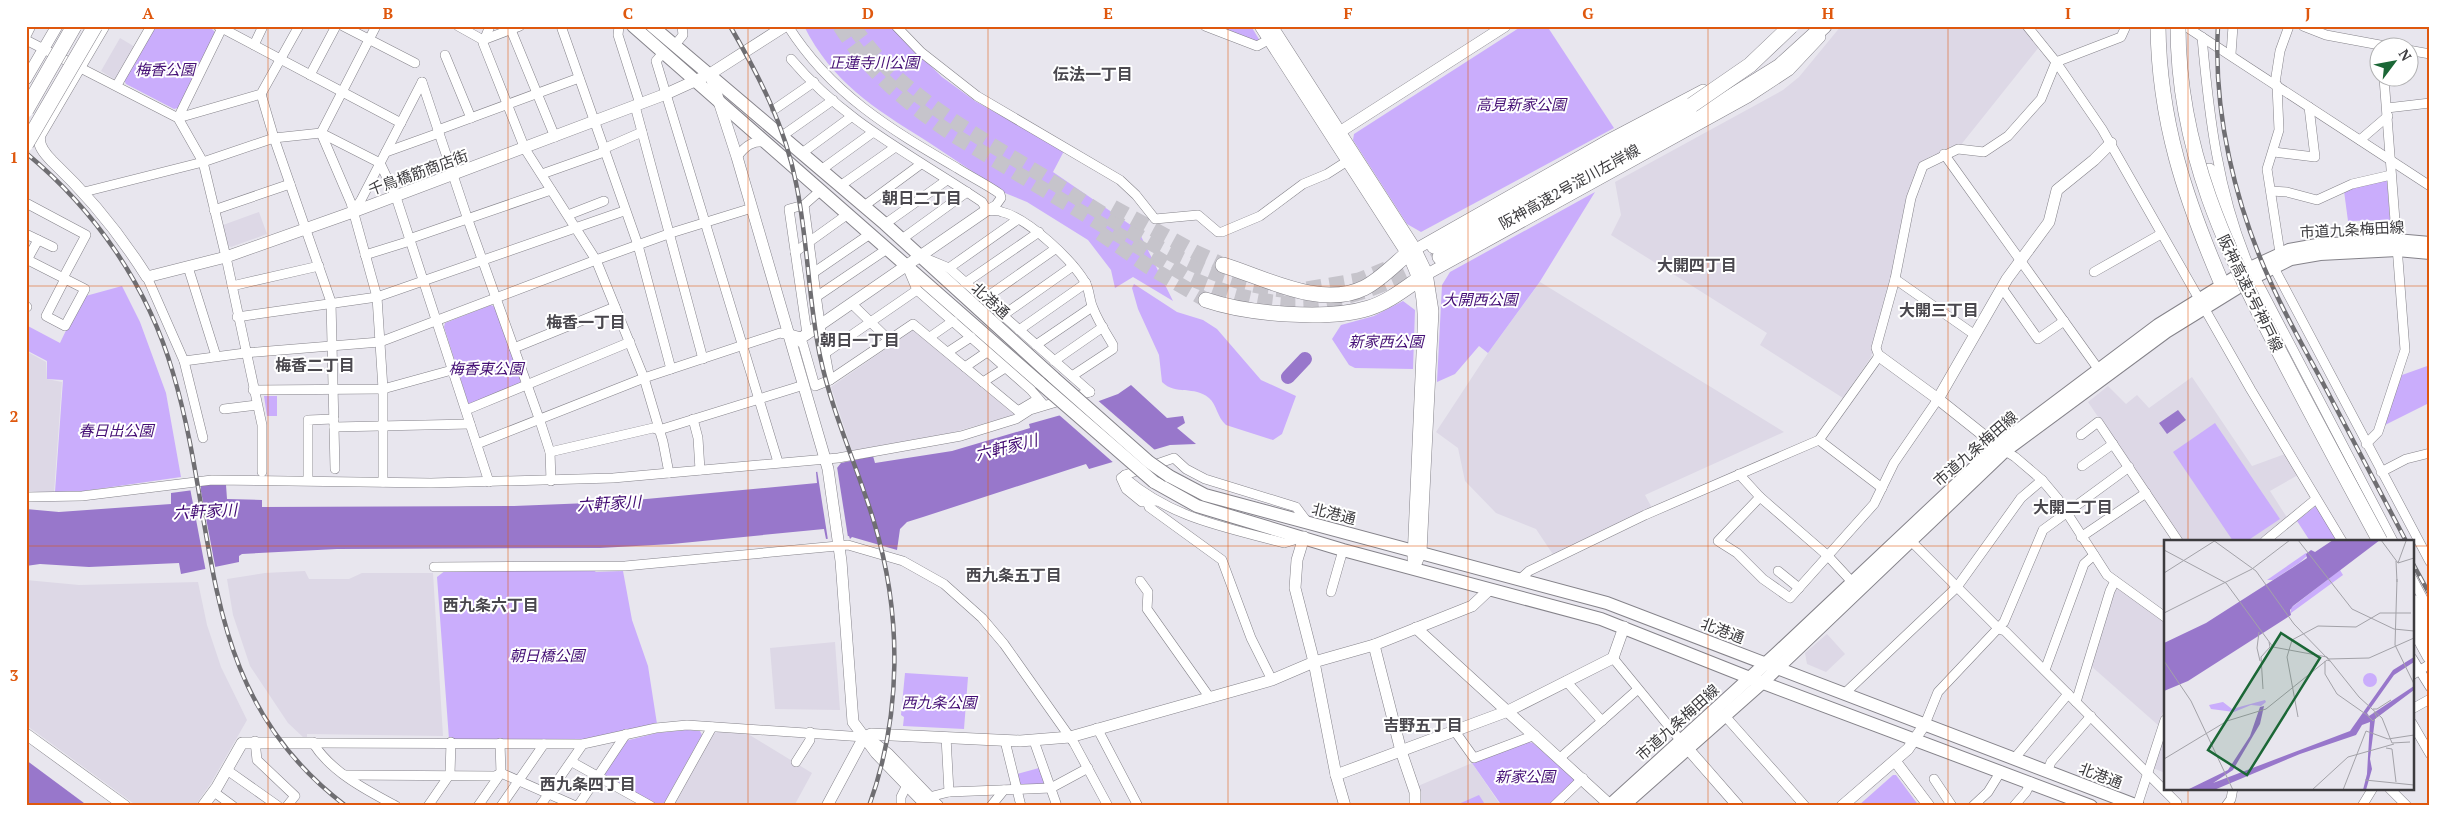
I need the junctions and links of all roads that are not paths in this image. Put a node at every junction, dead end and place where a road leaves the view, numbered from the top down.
1 (31, 26) edge
2 (57, 26) edge
3 (65, 26) edge
4 (74, 26) edge
5 (84, 26) edge
6 (96, 26) edge
7 (104, 26) edge
8 (263, 26) edge
9 (298, 26) edge
10 (336, 26) edge
11 (343, 26) edge
12 (376, 26) edge
13 (458, 26) edge
14 (490, 26) edge
15 (520, 26) edge
16 (561, 26) edge
17 (619, 26) edge
18 (633, 26) edge
19 (652, 26) edge
20 (682, 26) edge
21 (787, 26) edge
22 (896, 26) edge
23 (1205, 26) edge
24 (1260, 26) edge
25 (1272, 26) edge
26 (1505, 26) edge
27 (1791, 26) edge
28 (1824, 26) edge
29 (1829, 26) edge
30 (2026, 26) edge
31 (2126, 26) edge
32 (2158, 26) edge
33 (2168, 26) edge
34 (2178, 26) edge
35 (2187, 26) edge
36 (2233, 26) edge
37 (2289, 26) edge
38 (2303, 26) edge
39 (150, 27) edge
40 (221, 27) edge
41 (511, 30) junction
42 (26, 36) edge
43 (2202, 37) junction
44 (26, 40) edge
45 (369, 40) junction
46 (483, 40) junction
47 (1268, 40) junction
48 (2368, 43) edge
49 (254, 45) junction
50 (675, 45) junction
51 (44, 49) junction
52 (663, 53) junction
53 (2232, 54) junction
54 (445, 55) dead end
55 (791, 59) dead end
56 (281, 60) junction
57 (415, 62) dead end
58 (2056, 62) junction
59 (80, 67) junction
60 (710, 74) junction
61 (310, 75) junction
62 (579, 78) junction
63 (26, 79) edge
64 (695, 81) junction
65 (814, 82) junction
66 (2276, 84) junction
67 (117, 85) junction
68 (2385, 88) edge
69 (342, 92) junction
70 (26, 93) edge
71 (537, 93) junction
72 (260, 94) junction
73 (666, 94) junction
74 (26, 98) edge
75 (718, 100) junction
76 (833, 100) junction
77 (2430, 103) edge
78 (508, 104) junction
79 (637, 105) junction
80 (2310, 107) junction
81 (775, 109) dead end
82 (26, 110) edge
83 (1695, 110) junction
84 (53, 112) junction
85 (2387, 112) junction
86 (851, 117) junction
87 (178, 118) junction
88 (471, 118) junction
89 (594, 122) junction
90 (400, 124) junction
91 (26, 128) edge
92 (438, 131) junction
93 (642, 132) junction
94 (321, 133) junction
95 (872, 133) junction
96 (1336, 135) junction
97 (782, 136) junction
98 (555, 137) junction
99 (274, 138) junction
100 (2360, 140) junction
101 (767, 142) junction
102 (26, 144) edge
103 (2111, 144) junction
104 (894, 148) junction
105 (525, 149) junction
106 (604, 150) junction
107 (386, 152) junction
108 (2274, 152) junction
109 (802, 153) junction
110 (1944, 154) junction
111 (737, 157) junction
112 (1351, 158) junction
113 (2390, 159) junction
114 (203, 162) junction
115 (380, 163) junction
116 (921, 164) junction
117 (821, 170) junction
118 (542, 174) junction
119 (453, 175) junction
120 (2391, 175) junction
121 (947, 180) junction
122 (290, 184) junction
123 (840, 186) junction
124 (2430, 186) edge
125 (552, 190) junction
126 (821, 190) junction
127 (2271, 191) junction
128 (84, 192) junction
129 (967, 192) junction
130 (396, 197) junction
131 (604, 201) dead end
132 (26, 203) edge
133 (804, 205) junction
134 (864, 206) junction
135 (752, 208) junction
136 (214, 210) junction
137 (987, 210) junction
138 (624, 211) junction
139 (353, 212) junction
140 (848, 214) junction
141 (568, 215) junction
142 (468, 220) junction
143 (1017, 220) junction
144 (705, 222) junction
145 (885, 224) junction
146 (306, 228) junction
147 (576, 229) junction
148 (1039, 232) junction
149 (670, 233) junction
150 (26, 234) edge
151 (870, 234) junction
152 (2162, 234) junction
153 (902, 239) junction
154 (38, 240) junction
155 (410, 240) junction
156 (809, 243) junction
157 (2430, 243) edge
158 (638, 245) junction
159 (2397, 245) junction
160 (53, 247) dead end
161 (887, 249) junction
162 (1055, 249) junction
163 (1411, 251) junction
164 (796, 252) junction
165 (1437, 252) tunnel mouth
166 (2430, 252) edge
167 (226, 256) junction
168 (365, 256) junction
169 (920, 256) junction
170 (2274, 259) junction
171 (596, 260) junction
172 (483, 261) junction
173 (2021, 261) junction
174 (28, 263) edge
175 (1223, 265) tunnel mouth
176 (319, 266) junction
177 (906, 266) junction
178 (1073, 266) junction
179 (188, 267) junction
180 (948, 268) junction
181 (2094, 272) dead end
182 (813, 273) junction
183 (2250, 274) junction
184 (1423, 276) junction
185 (147, 277) junction
186 (64, 279) junction
187 (1895, 279) junction
188 (423, 280) junction
189 (965, 283) junction
190 (1086, 283) junction
191 (2222, 284) junction
192 (232, 286) junction
193 (2002, 288) junction
194 (918, 290) junction
195 (377, 297) junction
196 (496, 298) junction
197 (816, 298) junction
198 (984, 299) junction
199 (1206, 300) tunnel mouth
200 (331, 302) junction
201 (2202, 303) junction
202 (852, 304) junction
203 (615, 307) junction
204 (1092, 307) junction
205 (1002, 316) junction
206 (237, 317) junction
207 (436, 321) junction
208 (953, 321) junction
209 (870, 322) junction
210 (2064, 322) junction
211 (820, 326) junction
212 (1103, 327) junction
213 (1019, 330) junction
214 (807, 334) junction
215 (790, 335) junction
216 (1975, 335) junction
217 (930, 337) junction
218 (971, 337) junction
219 (889, 340) junction
220 (380, 342) junction
221 (630, 342) junction
222 (332, 346) junction
223 (742, 346) junction
224 (1036, 346) junction
225 (514, 348) junction
226 (245, 352) junction
227 (948, 352) junction
228 (987, 352) junction
229 (824, 354) junction
230 (216, 356) junction
231 (1879, 356) junction
232 (704, 359) junction
233 (184, 361) junction
234 (1054, 361) junction
235 (965, 367) junction
236 (1005, 368) junction
237 (671, 369) junction
238 (452, 370) junction
239 (2099, 370) junction
240 (1072, 376) junction
241 (644, 378) junction
242 (830, 380) junction
243 (983, 382) junction
244 (527, 384) junction
245 (804, 385) junction
246 (332, 389) junction
247 (383, 389) junction
248 (254, 390) junction
249 (758, 399) junction
250 (1938, 399) junction
251 (1041, 403) junction
252 (257, 405) junction
253 (224, 409) dead end
254 (466, 410) junction
255 (693, 419) junction
256 (540, 421) junction
257 (334, 423) junction
258 (470, 424) junction
259 (383, 427) junction
260 (659, 430) junction
261 (2081, 435) dead end
262 (203, 438) dead end
263 (1819, 440) junction
264 (477, 444) junction
265 (2113, 444) junction
266 (2366, 444) junction
267 (2001, 449) junction
268 (550, 452) junction
269 (2430, 454) edge
270 (778, 462) junction
271 (827, 464) junction
272 (2082, 466) dead end
273 (2129, 468) junction
274 (335, 469) dead end
275 (700, 470) junction
276 (262, 472) dead end
277 (2381, 472) junction
278 (669, 473) junction
279 (1739, 474) junction
280 (308, 480) junction
281 (551, 480) junction
282 (2042, 480) junction
283 (383, 482) junction
284 (489, 482) junction
285 (1882, 488) junction
286 (2146, 493) junction
287 (26, 497) edge
288 (1760, 497) junction
289 (1149, 499) junction
290 (2316, 499) junction
291 (2067, 511) junction
292 (1308, 523) junction
293 (1304, 537) junction
294 (1908, 537) junction
295 (2082, 537) junction
296 (2177, 540) edge
297 (2266, 540) edge
298 (2341, 540) edge
299 (2368, 540) edge
300 (2379, 540) edge
301 (2391, 540) edge
302 (839, 542) junction
303 (1343, 550) junction
304 (1416, 551) junction
305 (1828, 556) junction
306 (2094, 556) junction
307 (2430, 562) edge
308 (434, 567) dead end
309 (1414, 568) junction
310 (1778, 571) dead end
311 (1519, 580) junction
312 (1140, 581) dead end
313 (2115, 581) junction
314 (2414, 582) edge
315 (1853, 583) junction
316 (1957, 587) junction
317 (1799, 588) junction
318 (1489, 590) junction
319 (1331, 592) dead end
320 (2414, 606) edge
321 (2430, 612) edge
322 (2164, 616) edge
323 (1624, 627) junction
324 (2414, 627) edge
325 (1416, 628) junction
326 (2000, 629) junction
327 (2430, 635) edge
328 (1374, 645) junction
329 (2430, 656) edge
330 (1612, 658) junction
331 (1314, 662) junction
332 (1764, 664) junction
333 (2430, 664) edge
334 (1778, 668) junction
335 (2044, 670) junction
336 (2416, 673) edge
337 (1750, 678) junction
338 (1272, 680) junction
339 (1566, 681) junction
340 (1763, 682) junction
341 (2430, 687) edge
342 (1637, 690) junction
343 (1844, 694) junction
344 (2068, 694) junction
345 (1210, 698) junction
346 (2430, 699) edge
347 (2076, 702) junction
348 (2414, 708) edge
349 (1508, 711) junction
350 (1725, 716) junction
351 (2091, 716) junction
352 (1602, 721) junction
353 (2164, 723) edge
354 (1925, 724) junction
355 (2414, 726) edge
356 (712, 727) junction
357 (1097, 728) junction
358 (1454, 730) junction
359 (810, 732) junction
360 (26, 734) edge
361 (626, 734) junction
362 (1535, 735) junction
363 (864, 736) junction
364 (946, 737) junction
365 (1070, 737) junction
366 (1916, 739) junction
367 (1005, 740) junction
368 (255, 741) junction
369 (1034, 741) junction
370 (451, 742) junction
371 (313, 743) junction
372 (500, 744) junction
373 (544, 744) junction
374 (584, 744) junction
375 (1685, 745) junction
376 (1401, 751) junction
377 (2430, 754) edge
378 (1560, 758) junction
379 (2014, 759) junction
380 (1894, 761) junction
381 (572, 762) junction
382 (796, 762) dead end
383 (1088, 768) junction
384 (227, 770) junction
385 (2001, 771) junction
386 (2047, 772) junction
387 (501, 773) junction
388 (450, 774) junction
389 (345, 775) junction
390 (2148, 775) junction
391 (1336, 776) junction
392 (598, 777) junction
393 (1584, 778) junction
394 (1934, 779) dead end
395 (518, 780) junction
396 (2031, 782) junction
397 (907, 785) junction
398 (1051, 788) junction
399 (1004, 790) junction
400 (1017, 790) junction
401 (2233, 790) edge
402 (2372, 790) edge
403 (2391, 790) edge
404 (214, 792) junction
405 (949, 792) junction
406 (549, 794) junction
407 (928, 801) edge
408 (1610, 805) edge
409 (125, 806) edge
410 (203, 806) edge
411 (233, 806) edge
412 (278, 806) edge
413 (287, 806) edge
414 (396, 806) edge
415 (428, 806) edge
416 (478, 806) edge
417 (501, 806) edge
418 (540, 806) edge
419 (577, 806) edge
420 (651, 806) edge
421 (668, 806) edge
422 (827, 806) edge
423 (901, 806) edge
424 (938, 806) edge
425 (991, 806) edge
426 (1021, 806) edge
427 (1057, 806) edge
428 (1108, 806) edge
429 (1138, 806) edge
430 (1346, 806) edge
431 (1414, 806) edge
432 (1554, 806) edge
433 (1624, 806) edge
434 (1738, 806) edge
435 (1805, 806) edge
436 (1842, 806) edge
437 (1929, 806) edge
438 (1952, 806) edge
439 (1973, 806) edge
440 (2014, 806) edge
441 (2091, 806) edge
442 (2138, 806) edge
443 (2176, 806) edge
444 (2226, 806) edge
445 (2362, 806) edge
446 (2407, 806) edge

1 - 42 street
2 - 51 street
3 - 70 highway
4 - 82 highway, bridge
5 - 91 highway
6 - 102 highway, bridge
7 - 59 street
8 - 49 street
9 - 56 street
10 - 61 street
11 - 45 street
12 - 45 street
13 - 46 street
14 - 46 street
15 - 41 street
16 - 62 street
17 - 79 street
18 - 52 main road, 北港通
19 - 50 main road, 北港通
20 - 50 street
21 - 60 street, 千鳥橋筋商店街
21 - 137 street
22 - 112 street
23 - 47 street
24 - 47 street
25 - 96 street
26 - 96 street
27 - 83 highway, bridge
27 - 163 street
28 - 83 highway
29 - 184 street
30 - 58 street
31 - 58 street
32 - 191 highway
33 - 299 highway, 阪神高速3号神戸線
34 - 300 highway, 阪神高速3号神戸線, bridge
35 - 43 street
35 - 183 highway
36 - 53 street
37 - 66 street
38 - 48 street
39 - 67 street
40 - 49 street
40 - 87 street
41 - 46 street
41 - 71 street
43 - 53 street
43 - 183 street
44 - 51 street
45 - 57 street
45 - 69 street
46 - 78 street
47 - 96 street
49 - 56 street
50 - 60 main road, 北港通
51 - 59 street
51 - 63 street
52 - 64 main road, 北港通
52 - 73 street
53 - 66 street
54 - 88 street
55 - 65 street
56 - 61 street
56 - 72 street
58 - 103 street
58 - 110 street
59 - 67 street
59 - 84 street
60 - 64 street, 千鳥橋筋商店街
60 - 75 street
60 - 97 main road, 北港通
61 - 69 street
62 - 71 street
62 - 89 street
64 - 73 street, 千鳥橋筋商店街
64 - 75 main road, 北港通
65 - 76 street
65 - 81 street
66 - 80 street
66 - 108 street
67 - 87 street
68 - 85 street
69 - 90 street
69 - 94 street
71 - 78 street
71 - 98 street
72 - 87 street
72 - 99 street
73 - 79 street, 千鳥橋筋商店街
73 - 144 street
74 - 84 street
75 - 101 main road, 北港通
75 - 111 street
76 - 86 street
76 - 97 street
77 - 85 street
78 - 88 street
78 - 105 street
79 - 89 street, 千鳥橋筋商店街
79 - 93 street
80 - 100 street
80 - 108 street
83 - 165 highway, 阪神高速2号淀川左岸線
84 - 128 street
85 - 100 street
85 - 113 street
86 - 95 street
86 - 109 street
87 - 114 street
88 - 92 street
89 - 98 street, 千鳥橋筋商店街
89 - 106 street
90 - 92 street
90 - 107 street
92 - 107 street
92 - 119 street
93 - 106 street
93 - 149 street
94 - 99 street
94 - 115 street
94 - 139 street
95 - 104 street
95 - 117 street
96 - 112 street
97 - 109 main road, 北港通
98 - 105 street, 千鳥橋筋商店街
99 - 114 street
99 - 122 street
100 - 113 street
101 - 111 street
101 - 126 main road, 北港通
103 - 152 street
103 - 173 street
104 - 116 street
104 - 123 street
105 - 118 street
105 - 119 street, 千鳥橋筋商店街
106 - 118 street
106 - 138 street
107 - 115 street
108 - 127 street
109 - 117 main road, 北港通
110 - 173 street
110 - 187 street
111 - 135 street
112 - 163 street
113 - 120 street
113 - 124 street
114 - 128 street
114 - 136 street
115 - 130 street
115 - 139 street
116 - 121 street
116 - 134 street
117 - 123 main road, 北港通
118 - 125 street
119 - 130 street, 千鳥橋筋商店街
119 - 142 street
120 - 127 street
120 - 159 street
121 - 129 street
121 - 145 street
122 - 136 street
122 - 146 street
123 - 134 main road, 北港通
125 - 141 street
125 - 142 street
126 - 133 street
126 - 140 main road, 北港通
127 - 170 street
128 - 185 street
129 - 137 street
129 - 153 street
130 - 139 street, 千鳥橋筋商店街
130 - 155 street
131 - 141 street
132 - 186 street
133 - 156 street
133 - 164 street
134 - 145 main road, 北港通
135 - 144 street
135 - 215 street
136 - 167 street
137 - 143 street
137 - 169 street
138 - 147 street
138 - 158 street
139 - 146 street, 千鳥橋筋商店街
139 - 168 street
140 - 151 main road, 北港通
140 - 156 street
141 - 147 street
142 - 155 street
142 - 172 street
143 - 148 street
143 - 180 street
144 - 149 street
144 - 223 street
145 - 153 main road, 北港通
146 - 167 street, 千鳥橋筋商店街
146 - 176 street
147 - 171 street
147 - 172 street
148 - 162 street
148 - 189 street
149 - 158 street
149 - 232 street
150 - 154 street
151 - 161 main road, 北港通
151 - 182 street
152 - 181 street
152 - 201 street
153 - 169 main road, 北港通
154 - 160 street
154 - 174 street
155 - 168 street
155 - 188 street
156 - 164 street
156 - 182 street
157 - 159 main road, 市道九条梅田線
158 - 171 street
158 - 237 street
159 - 166 main road, 市道九条梅田線
159 - 170 main road, 市道九条梅田線
159 - 266 street
161 - 177 main road, 北港通
161 - 197 street
162 - 178 street
162 - 198 street
163 - 175 highway
163 - 184 street
164 - 214 street
167 - 179 street, 千鳥橋筋商店街
167 - 192 street
168 - 195 street
169 - 177 street
169 - 180 street
169 - 292 main road, 北港通, bridge
170 - 183 main road, 市道九条梅田線
170 - 266 street
171 - 196 street
171 - 203 street
172 - 188 street
172 - 196 street
173 - 193 street
173 - 210 street
174 - 186 street
176 - 192 street
176 - 200 street
177 - 194 street
177 - 202 street
177 - 293 main road, 北港通, bridge
178 - 190 street
178 - 205 street
179 - 185 street, 千鳥橋筋商店街
179 - 230 street
180 - 189 street
182 - 197 street
183 - 191 main road, 市道九条梅田線
183 - 201 main road, 市道九条梅田線
183 - 301 street
184 - 199 highway
184 - 304 street
185 - 233 street
186 - 186 street
187 - 216 street
187 - 231 street
188 - 195 street
188 - 207 street
189 - 198 street
190 - 204 street
190 - 213 street
191 - 201 main road, 市道九条梅田線
192 - 206 street
193 - 210 street
193 - 216 street
194 - 208 street
194 - 209 street
195 - 200 street
195 - 220 street
196 - 207 street
196 - 225 street
197 - 211 street
198 - 205 street
200 - 206 street
200 - 222 street
201 - 239 main road, 市道九条梅田線
201 - 267 main road, 市道九条梅田線
201 - 290 street
202 - 209 street
202 - 211 street
203 - 221 street
203 - 225 street
204 - 212 street
204 - 224 street
205 - 213 street
206 - 226 street
207 - 220 street
207 - 238 street
208 - 217 street
208 - 218 street
209 - 219 street
209 - 229 street
210 - 239 street
211 - 214 street
211 - 229 street
212 - 234 street
212 - 240 street
213 - 224 street
214 - 215 street
215 - 223 street
215 - 242 street
215 - 245 street
216 - 250 street
217 - 219 street
217 - 227 street
218 - 227 street
218 - 228 street
219 - 242 street
220 - 222 street
220 - 247 street
221 - 241 street
221 - 244 street
222 - 226 street
222 - 246 street
223 - 232 street
223 - 249 street
224 - 234 street
225 - 244 street
226 - 230 street
226 - 248 street
227 - 235 street
228 - 235 street
228 - 236 street
229 - 242 street
230 - 233 street
231 - 250 street
231 - 263 street
232 - 237 street
233 - 262 street
234 - 240 street
235 - 243 street
236 - 243 street
236 - 251 street
237 - 241 street
238 - 247 street
238 - 254 street
239 - 267 main road, 市道九条梅田線
240 - 251 street
241 - 256 street
241 - 260 street
243 - 251 street
244 - 254 street
244 - 256 street
245 - 249 street
245 - 271 street
246 - 247 street
246 - 248 street
246 - 257 street
247 - 259 street
248 - 252 street
249 - 255 street
249 - 270 street
250 - 267 street
250 - 285 street
251 - 271 street
252 - 253 street
252 - 276 street
254 - 258 street
255 - 260 street
255 - 275 street
256 - 264 street
256 - 268 street
257 - 259 street
257 - 274 street
257 - 280 street
258 - 259 street
258 - 264 street
259 - 283 street
260 - 268 street
260 - 278 street
261 - 265 street
263 - 279 street
263 - 285 street
264 - 284 street
265 - 272 street
265 - 273 street
266 - 277 street
267 - 282 street
267 - 294 main road, 市道九条梅田線
268 - 281 street
269 - 277 street
270 - 271 street
270 - 275 street
271 - 302 street
273 - 286 street
273 - 291 street
275 - 278 street
277 - 307 street
278 - 281 street
279 - 288 street
279 - 311 street
280 - 283 street
280 - 287 street
281 - 284 street
282 - 291 street
282 - 316 street
283 - 284 street
285 - 305 street
286 - 295 street
286 - 296 street
288 - 305 street
288 - 317 street
289 - 292 street
289 - 293 street
289 - 338 street
290 - 297 street
290 - 298 street
291 - 295 street
291 - 326 street
292 - 304 main road, 北港通
293 - 303 main road, 北港通
293 - 331 street
294 - 315 main road, 市道九条梅田線
294 - 316 street
294 - 334 main road, 市道九条梅田線
295 - 306 street
302 - 308 street
302 - 363 street
302 - 365 street
303 - 309 main road, 北港通
303 - 319 street
304 - 309 street
304 - 311 main road, 北港通
305 - 315 street
305 - 317 street
306 - 313 street
306 - 335 street
309 - 318 main road, 北港通
310 - 317 street
311 - 332 main road, 北港通
312 - 345 street
313 - 322 street
313 - 347 street
314 - 321 street
315 - 332 main road, 市道九条梅田線
316 - 326 street
316 - 343 street
318 - 323 main road, 北港通
318 - 325 street
320 - 327 highway
323 - 330 street
323 - 337 main road, 北港通
324 - 329 highway
325 - 328 street
325 - 349 street
326 - 335 street
326 - 354 street
328 - 331 street
328 - 376 street
330 - 339 street
330 - 342 street
331 - 338 street
331 - 391 street
332 - 334 main road, 北港通
332 - 337 main road, 市道九条梅田線
333 - 336 street
334 - 340 main road, 市道九条梅田線
334 - 343 main road, 北港通
335 - 344 street
336 - 341 street
337 - 340 main road, 北港通
337 - 375 main road, 市道九条梅田線
338 - 345 street
339 - 349 street
339 - 352 street
340 - 350 main road, 市道九条梅田線
340 - 366 main road, 北港通
342 - 352 street
342 - 375 street
343 - 354 main road, 北港通
344 - 347 street
344 - 379 street
345 - 357 street
346 - 348 street
347 - 351 street
349 - 358 street
349 - 362 street
350 - 375 main road, 市道九条梅田線
350 - 435 street
351 - 386 street
351 - 390 street
352 - 378 street
353 - 390 street
354 - 366 street
354 - 379 main road, 北港通
355 - 377 street
356 - 359 street
356 - 361 street
356 - 421 street
357 - 365 street
357 - 429 street
358 - 362 street
358 - 376 street
359 - 363 street
359 - 382 street
360 - 409 street
361 - 374 street
361 - 392 street
362 - 378 street
363 - 364 street
363 - 397 street
363 - 407 street
363 - 422 street
364 - 367 street
364 - 405 street
365 - 369 street
365 - 383 street
366 - 380 street
366 - 385 main road, 北港通
367 - 369 street
367 - 400 street
368 - 371 street
368 - 384 street
368 - 413 street
369 - 398 street
370 - 371 street
370 - 372 street
370 - 388 street
371 - 389 street
372 - 373 street
372 - 387 street
373 - 374 street
373 - 395 street
374 - 381 street
375 - 408 main road, 市道九条梅田線
375 - 433 main road, 市道九条梅田線
375 - 434 street
376 - 391 street
376 - 431 street
378 - 393 street
379 - 386 main road, 北港通
380 - 436 street
380 - 437 street
381 - 392 street
381 - 406 street
383 - 398 street
383 - 428 street
384 - 404 street
384 - 412 street
385 - 396 main road, 北港通
385 - 439 street
386 - 442 main road, 北港通
387 - 388 street
387 - 395 street
387 - 416 street
388 - 389 street
388 - 415 street
389 - 414 street
390 - 442 street
390 - 443 street
391 - 430 street
392 - 419 street
392 - 420 street
393 - 408 street
393 - 432 street
394 - 438 street
395 - 406 street
395 - 417 street
396 - 440 street
396 - 441 main road, 北港通
397 - 407 street
397 - 423 street
398 - 400 street
398 - 427 street
399 - 400 street
399 - 405 street
399 - 425 street
400 - 426 street
401 - 444 street
402 - 445 street
403 - 446 street
404 - 410 street
404 - 411 street
405 - 407 street
406 - 418 street
406 - 419 street
407 - 424 street

